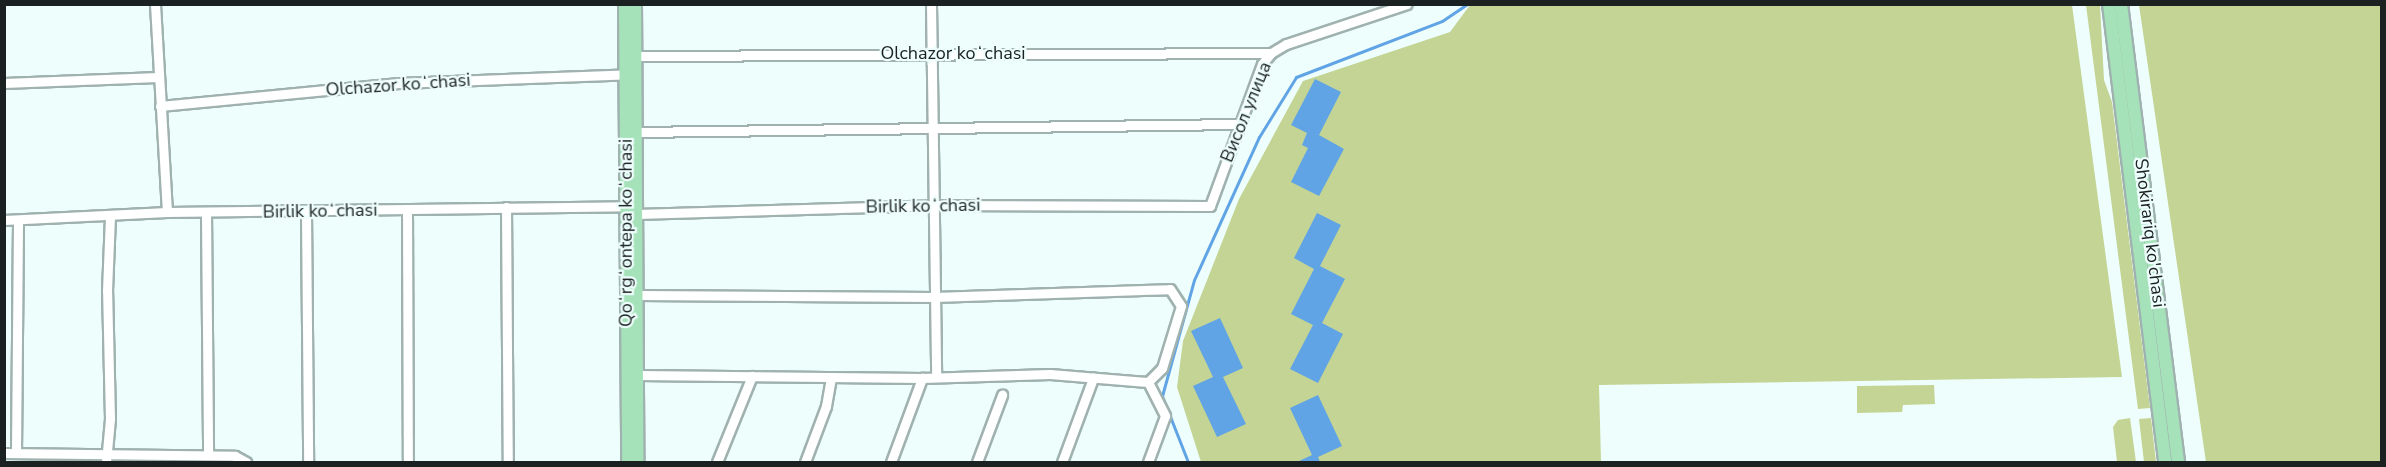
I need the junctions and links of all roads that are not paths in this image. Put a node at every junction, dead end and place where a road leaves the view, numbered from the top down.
1 (155, 4) edge
2 (625, 4) edge
3 (635, 4) edge
4 (931, 4) edge
5 (1407, 4) edge
6 (2109, 4) edge
7 (2121, 4) edge
8 (1271, 52) junction
9 (931, 53) junction
10 (636, 56) junction
11 (631, 74) junction
12 (158, 76) junction
13 (4, 83) edge
14 (160, 106) junction
15 (1239, 124) junction
16 (932, 129) junction
17 (636, 132) junction
18 (933, 205) junction
19 (1210, 206) joint
20 (506, 207) junction
21 (633, 208) junction
22 (407, 209) junction
23 (167, 212) junction
24 (306, 212) junction
25 (206, 213) junction
26 (110, 216) junction
27 (4, 220) edge
28 (18, 220) junction
29 (4, 292) edge
30 (15, 292) junction
31 (637, 295) junction
32 (934, 297) junction
33 (637, 375) junction
34 (752, 376) junction
35 (936, 376) junction
36 (831, 377) junction
37 (922, 378) junction
38 (1093, 378) junction
39 (1148, 382) junction
40 (4, 391) edge
41 (16, 391) junction
42 (1002, 395) dead end
43 (107, 452) junction
44 (4, 453) edge
45 (15, 453) junction
46 (208, 455) junction
47 (106, 462) edge
48 (246, 462) edge
49 (308, 462) edge
50 (408, 462) edge
51 (508, 462) edge
52 (628, 462) edge
53 (637, 462) edge
54 (717, 462) edge
55 (805, 462) edge
56 (891, 462) edge
57 (977, 462) edge
58 (1062, 462) edge
59 (1149, 462) edge
60 (2165, 462) edge
61 (2178, 462) edge

1 - 12 street
2 - 11 main road, Qoʻrgʻontepa koʻchasi
3 - 10 main road, Qoʻrgʻontepa koʻchasi
4 - 9 street
5 - 8 street, Висол улица
6 - 60 main road, Shokirariq ko'chasi
7 - 61 main road, Shokirariq ko'chasi
8 - 9 street, Olchazor koʻchasi
8 - 15 street, Висол улица
9 - 10 street, Olchazor koʻchasi
9 - 16 street
10 - 11 main road, Qoʻrgʻontepa koʻchasi
11 - 14 street, Olchazor koʻchasi
11 - 17 main road, Qoʻrgʻontepa koʻchasi
11 - 21 main road, Qoʻrgʻontepa koʻchasi
12 - 13 street
12 - 14 street
14 - 23 street
15 - 16 street
15 - 19 street, Висол улица
16 - 17 street
16 - 18 street
17 - 21 main road, Qoʻrgʻontepa koʻchasi
18 - 19 street, Birlik koʻchasi
18 - 21 street, Birlik koʻchasi
18 - 32 street
20 - 21 street, Birlik koʻchasi
20 - 22 street, Birlik koʻchasi
20 - 51 street
21 - 31 main road, Qoʻrgʻontepa koʻchasi
21 - 52 main road, Qoʻrgʻontepa koʻchasi
22 - 24 street, Birlik koʻchasi
22 - 50 street
23 - 25 street, Birlik koʻchasi
23 - 26 street, Birlik koʻchasi
24 - 25 street, Birlik koʻchasi
24 - 49 street
25 - 46 street
26 - 28 street, Birlik koʻchasi
26 - 43 street
27 - 28 street, Birlik koʻchasi
28 - 30 street
29 - 30 street
30 - 41 street
31 - 32 street
31 - 33 main road, Qoʻrgʻontepa koʻchasi
32 - 35 street
32 - 39 street
33 - 34 street
33 - 53 main road, Qoʻrgʻontepa koʻchasi
34 - 36 street
34 - 54 street
35 - 37 street
35 - 38 street
36 - 37 street
36 - 55 street
37 - 56 street
38 - 39 street
38 - 58 street
39 - 59 street
40 - 41 street
41 - 45 street
42 - 57 street
43 - 45 street
43 - 46 street
43 - 47 street
44 - 45 street
46 - 48 street

